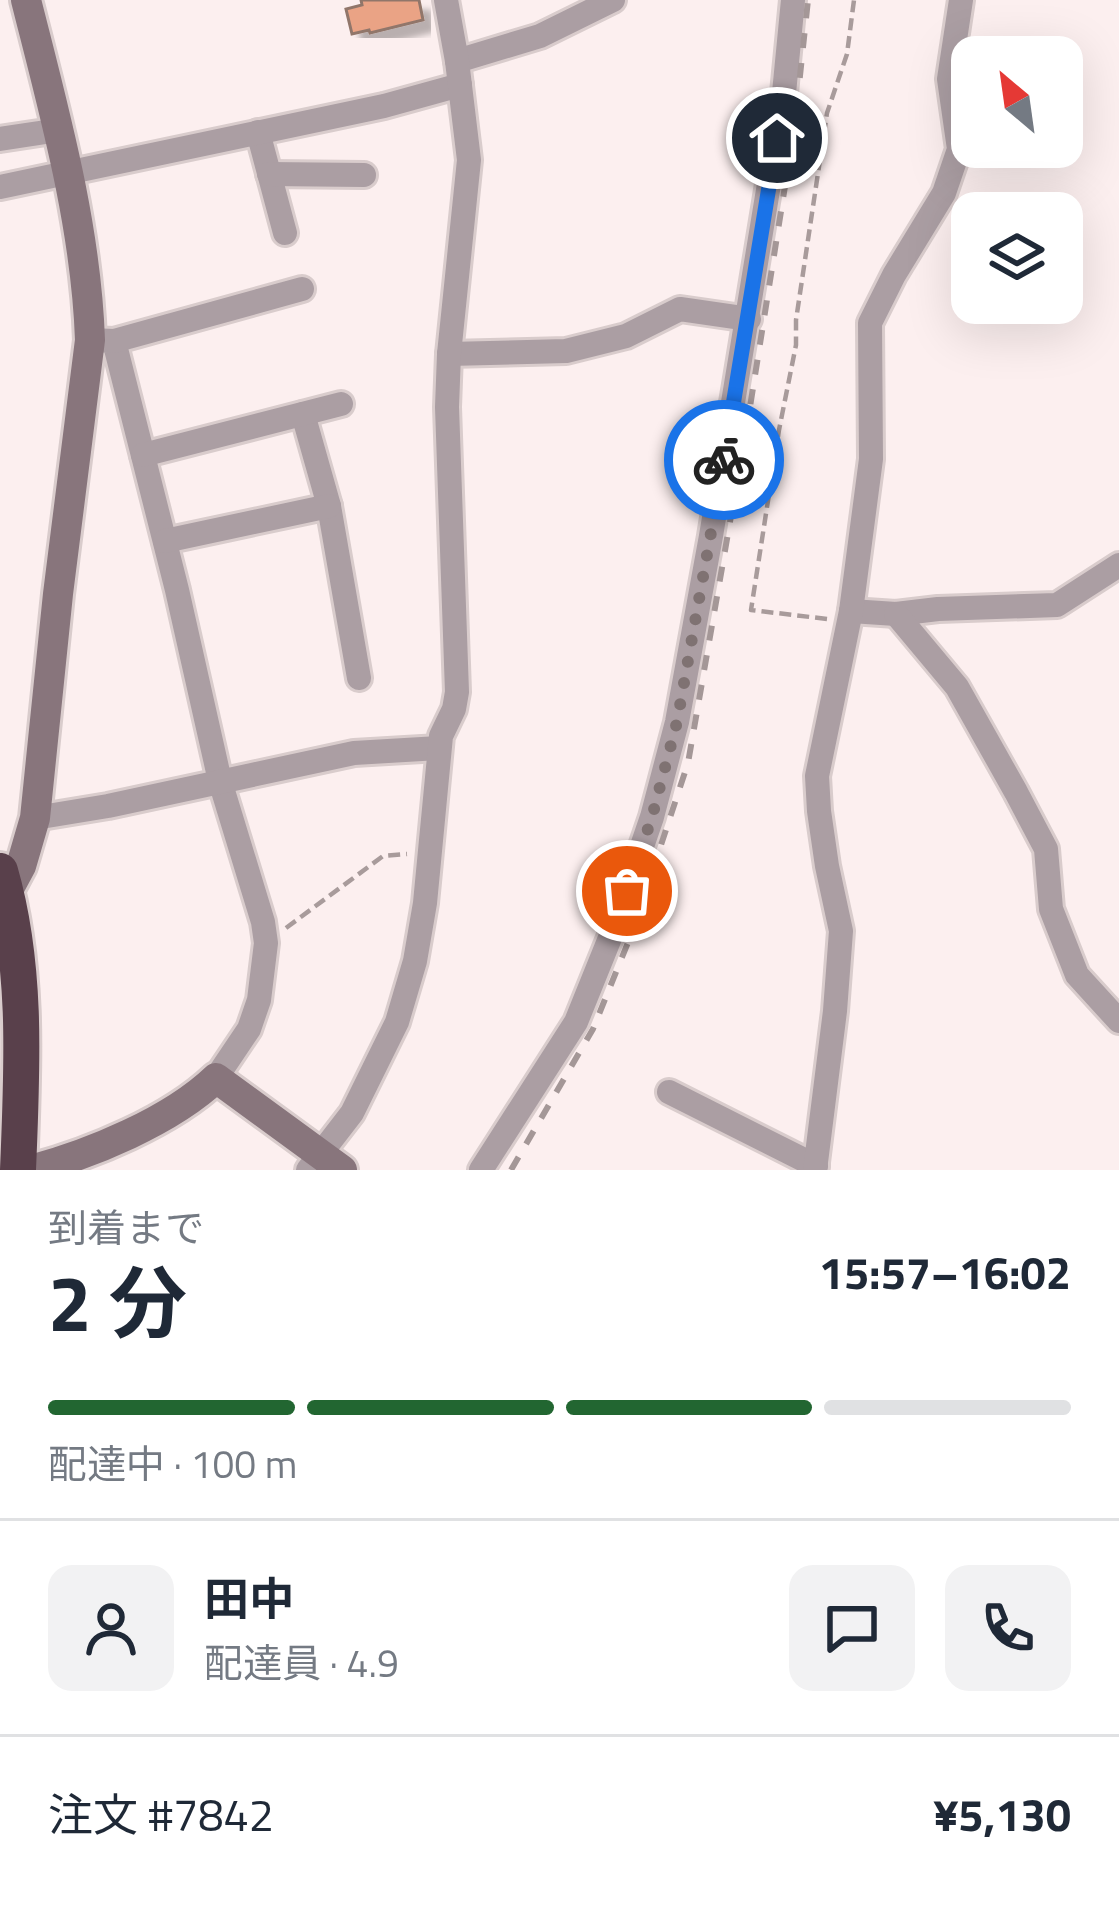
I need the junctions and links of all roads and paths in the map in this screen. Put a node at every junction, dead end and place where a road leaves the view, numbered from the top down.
1 (26, 0) edge
2 (446, 0) edge
3 (613, 0) edge
4 (793, 0) edge
5 (854, 0) edge
6 (961, 0) edge
7 (459, 73) junction
8 (59, 130) junction
9 (257, 132) junction
10 (0, 139) edge
11 (68, 173) junction
12 (268, 174) junction
13 (364, 175) dead end
14 (0, 187) edge
15 (285, 233) dead end
16 (302, 290) dead end
17 (748, 319) junction
18 (102, 341) junction
19 (449, 354) junction
20 (341, 404) dead end
21 (303, 414) junction
22 (143, 455) junction
23 (329, 506) junction
24 (165, 541) junction
25 (1119, 565) edge
26 (896, 614) junction
27 (850, 616) junction
28 (359, 678) dead end
29 (439, 748) junction
30 (220, 781) junction
31 (35, 818) junction
32 (430, 853) junction
33 (2, 888) edge
34 (266, 943) junction
35 (1119, 1021) edge
36 (216, 1078) junction
37 (669, 1092) dead end
38 (323, 1164) edge
39 (50, 1167) edge
40 (815, 1168) edge
41 (18, 1170) edge
42 (481, 1170) edge

1 - 8 main road
2 - 7 street
3 - 7 street
4 - 17 street
5 - 27 path
6 - 27 street
7 - 9 street
7 - 19 street
8 - 10 street
8 - 11 main road
9 - 11 street
9 - 12 street
11 - 14 street
11 - 18 main road
12 - 13 street
12 - 15 street
16 - 18 street
17 - 19 street
17 - 42 street
18 - 22 street
18 - 31 main road
19 - 29 street
20 - 21 street
21 - 22 street
21 - 23 street
22 - 24 street
23 - 24 street
23 - 28 street
24 - 30 street
25 - 26 street
26 - 27 street
26 - 35 street
27 - 40 street
29 - 30 street
29 - 32 street
30 - 31 street
30 - 34 street
31 - 33 main road
32 - 34 path
32 - 38 street
33 - 41 highway
34 - 36 street
36 - 38 main road
36 - 39 main road
37 - 40 street

